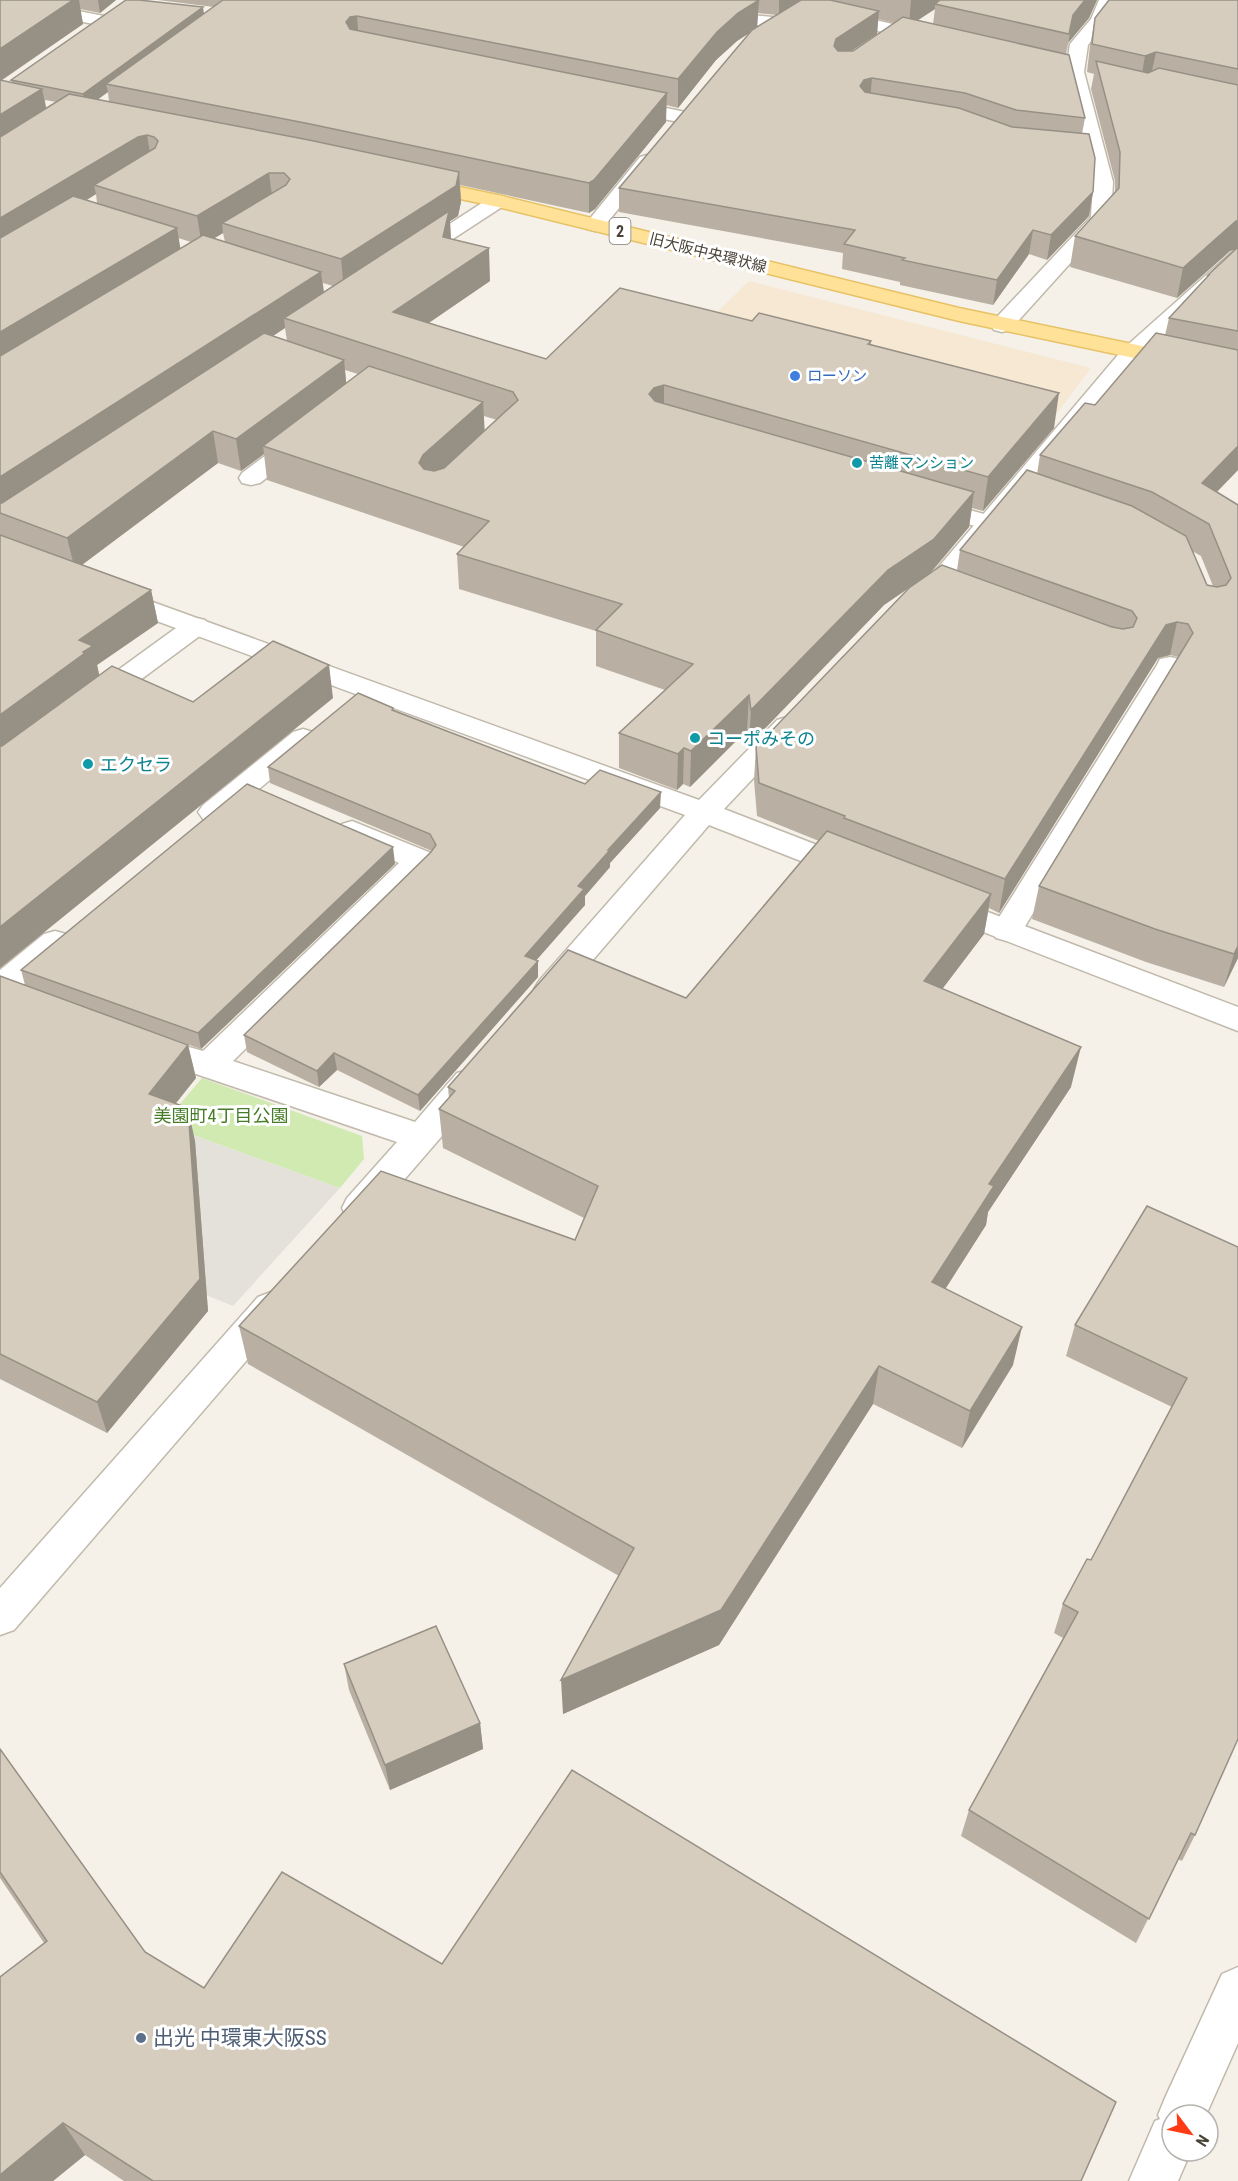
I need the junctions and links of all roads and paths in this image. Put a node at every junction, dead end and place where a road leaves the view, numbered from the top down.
1 (1108, 0) edge
2 (0, 1) edge
3 (816, 11) edge
4 (701, 14) edge
5 (930, 23) edge
6 (905, 32) junction
7 (86, 34) edge
8 (754, 41) edge
9 (948, 42) edge
10 (879, 43) edge
11 (1052, 67) edge
12 (1076, 75) junction
13 (1098, 83) edge
14 (602, 100) edge
15 (697, 100) edge
16 (683, 117) junction
17 (1074, 149) edge
18 (1095, 152) junction
19 (401, 181) edge
20 (498, 201) junction
21 (595, 225) junction
22 (1238, 257) edge
23 (394, 268) edge
24 (1002, 325) junction
25 (1131, 354) junction
26 (1238, 372) edge
27 (315, 429) edge
28 (251, 478) dead end
29 (910, 500) edge
30 (989, 523) junction
31 (87, 586) edge
32 (895, 613) edge
33 (196, 626) junction
34 (1170, 665) dead end
35 (365, 688) junction
36 (807, 704) edge
37 (75, 716) edge
38 (245, 786) junction
39 (278, 800) edge
40 (704, 812) junction
41 (321, 819) edge
42 (190, 831) edge
43 (877, 880) edge
44 (920, 896) edge
45 (73, 928) edge
46 (1007, 930) junction
47 (0, 989) edge
48 (33, 1003) edge
49 (531, 1011) edge
50 (1238, 1019) edge
51 (164, 1050) edge
52 (491, 1056) edge
53 (208, 1066) junction
54 (421, 1137) junction
55 (338, 1231) edge
56 (291, 1285) edge
57 (0, 1617) edge
58 (1238, 1990) edge
59 (1187, 2103) edge
60 (1161, 2163) edge
61 (1153, 2181) edge

1 - 12 street
2 - 7 street
3 - 6 street
4 - 8 street
5 - 6 street
6 - 9 street
6 - 10 street
11 - 12 street
12 - 13 street
12 - 18 street
14 - 16 street
15 - 16 street
16 - 21 street
17 - 18 street
18 - 24 street
19 - 20 main road, 旧大阪中央環状線 / 2
20 - 21 main road, 旧大阪中央環状線 / 2
20 - 23 street
21 - 24 main road, 旧大阪中央環状線 / 2
22 - 25 street
24 - 25 main road, 旧大阪中央環状線 / 2
25 - 26 main road, 旧大阪中央環状線 / 2
25 - 30 street
27 - 28 street
29 - 30 street
30 - 32 street
31 - 33 street
33 - 35 street
33 - 37 street
34 - 46 street
35 - 38 street
35 - 40 street
36 - 40 street
38 - 39 street
38 - 42 street
40 - 43 street
40 - 49 street
41 - 53 street
44 - 46 street
45 - 47 street
46 - 50 street
47 - 48 street
51 - 53 street
52 - 54 street
53 - 54 street
54 - 55 street
56 - 57 street
58 - 59 street
60 - 61 street

